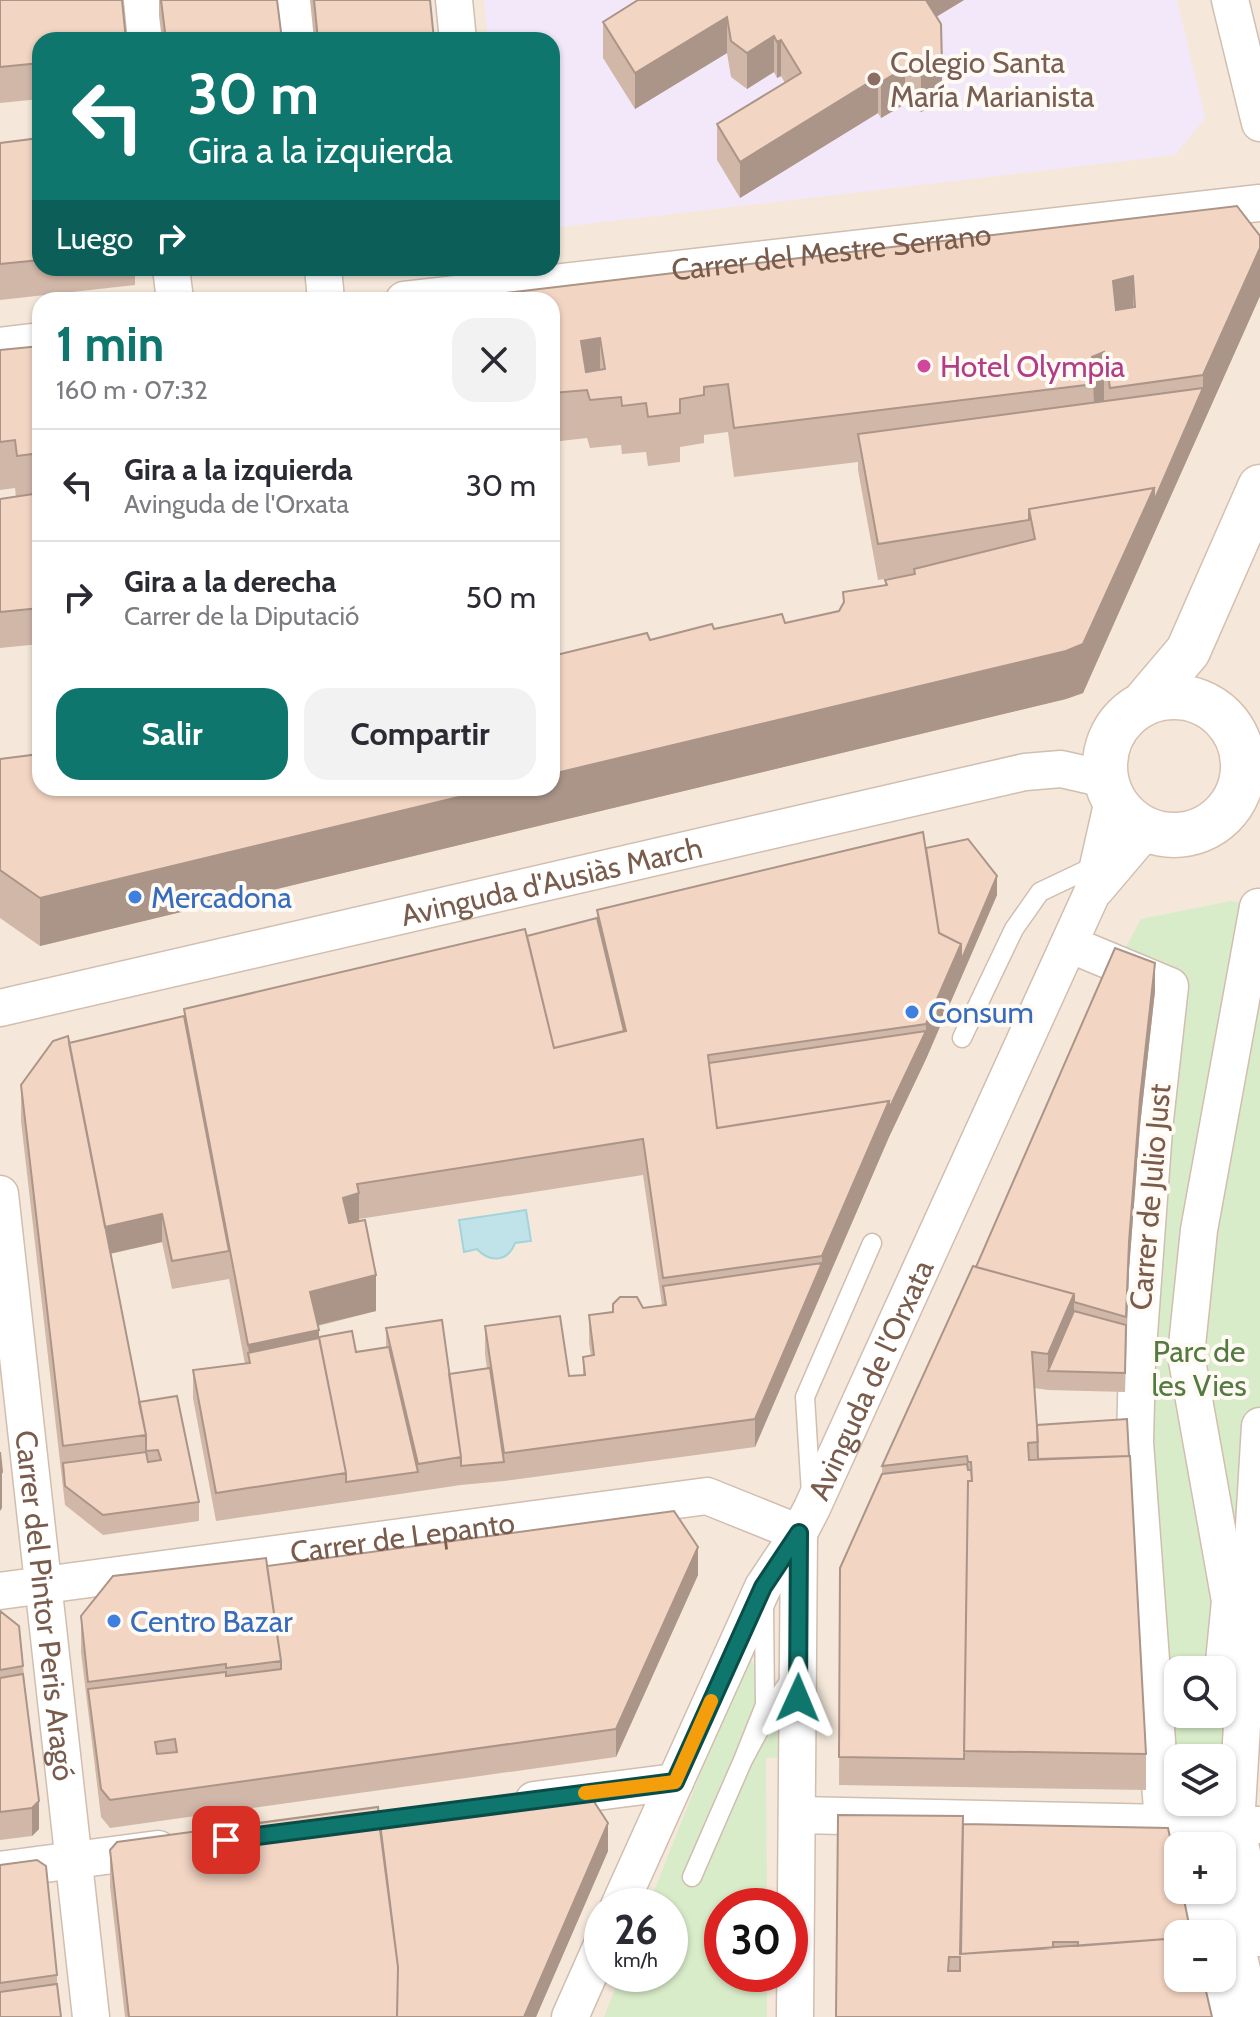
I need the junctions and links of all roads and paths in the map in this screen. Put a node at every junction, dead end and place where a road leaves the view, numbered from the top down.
1 (142, 0) edge
2 (294, 0) edge
3 (454, 0) edge
4 (1230, 0) edge
5 (145, 32) edge
6 (297, 32) edge
7 (457, 32) edge
8 (1260, 123) edge
9 (1260, 203) edge
10 (560, 271) edge
11 (514, 276) edge
12 (483, 279) edge
13 (434, 292) edge
14 (32, 342) edge
15 (0, 346) edge
16 (1260, 487) edge
17 (1188, 651) junction
18 (1144, 703) junction
19 (1229, 715) edge
20 (1250, 779) edge
21 (1109, 790) junction
22 (1146, 830) junction
23 (1095, 878) junction
24 (1258, 907) edge
25 (1069, 944) junction
26 (1255, 965) edge
27 (0, 1008) edge
28 (962, 1038) dead end
29 (0, 1194) edge
30 (872, 1243) dead end
31 (1260, 1426) edge
32 (806, 1520) junction
33 (44, 1585) junction
34 (763, 1587) junction
35 (0, 1591) edge
36 (798, 1669) junction
37 (1242, 1680) edge
38 (743, 1760) junction
39 (675, 1782) junction
40 (497, 1805) edge
41 (797, 1815) junction
42 (1225, 1824) edge
43 (1170, 1832) edge
44 (1188, 1832) edge
45 (1164, 1836) edge
46 (184, 1846) edge
47 (74, 1860) junction
48 (0, 1870) edge
49 (692, 1877) dead end
50 (627, 1888) edge
51 (1227, 1904) edge
52 (1260, 1938) edge
53 (584, 1986) edge
54 (1213, 1992) edge
55 (91, 2017) edge
56 (570, 2017) edge
57 (795, 2017) edge
58 (1219, 2017) edge
59 (1253, 2017) edge

1 - 5 street
2 - 6 street
3 - 7 street
4 - 8 street
9 - 10 street, Carrer del Mestre Serrano
11 - 12 street, Carrer del Mestre Serrano
12 - 13 street, Carrer del Mestre Serrano
14 - 15 street
16 - 17 main road
17 - 18 main road
17 - 19 main road
18 - 19 main road
18 - 21 main road
19 - 20 main road
20 - 22 main road
21 - 22 main road
21 - 23 street, Avinguda de l'Orxata
21 - 27 street, Avinguda d'Ausiàs March
22 - 23 street, Avinguda de l'Orxata
23 - 25 street, Avinguda de l'Orxata
23 - 28 lane
24 - 26 street, Carrer de Julio Just
25 - 32 street, Avinguda de l'Orxata
25 - 43 street, Carrer de Julio Just
26 - 37 street, Carrer de Julio Just
29 - 33 street, Carrer del Pintor Peris Aragó
30 - 32 lane
31 - 37 street, Carrer de Julio Just
32 - 33 street, Carrer de Lepanto
32 - 34 street, Avinguda de l'Orxata
32 - 36 street
33 - 35 street, Carrer de Lepanto
33 - 47 street, Carrer del Pintor Peris Aragó
34 - 38 lane
34 - 39 street, Avinguda de l'Orxata
36 - 38 lane
36 - 41 street
37 - 42 street, Carrer de Julio Just
38 - 49 lane
39 - 40 street
39 - 50 street, Avinguda de l'Orxata
41 - 45 street
41 - 57 street
42 - 44 street
42 - 52 street, Carrer de Julio Just
46 - 47 street
47 - 48 street
47 - 55 street, Carrer del Pintor Peris Aragó
51 - 59 street
53 - 56 street
54 - 58 street

